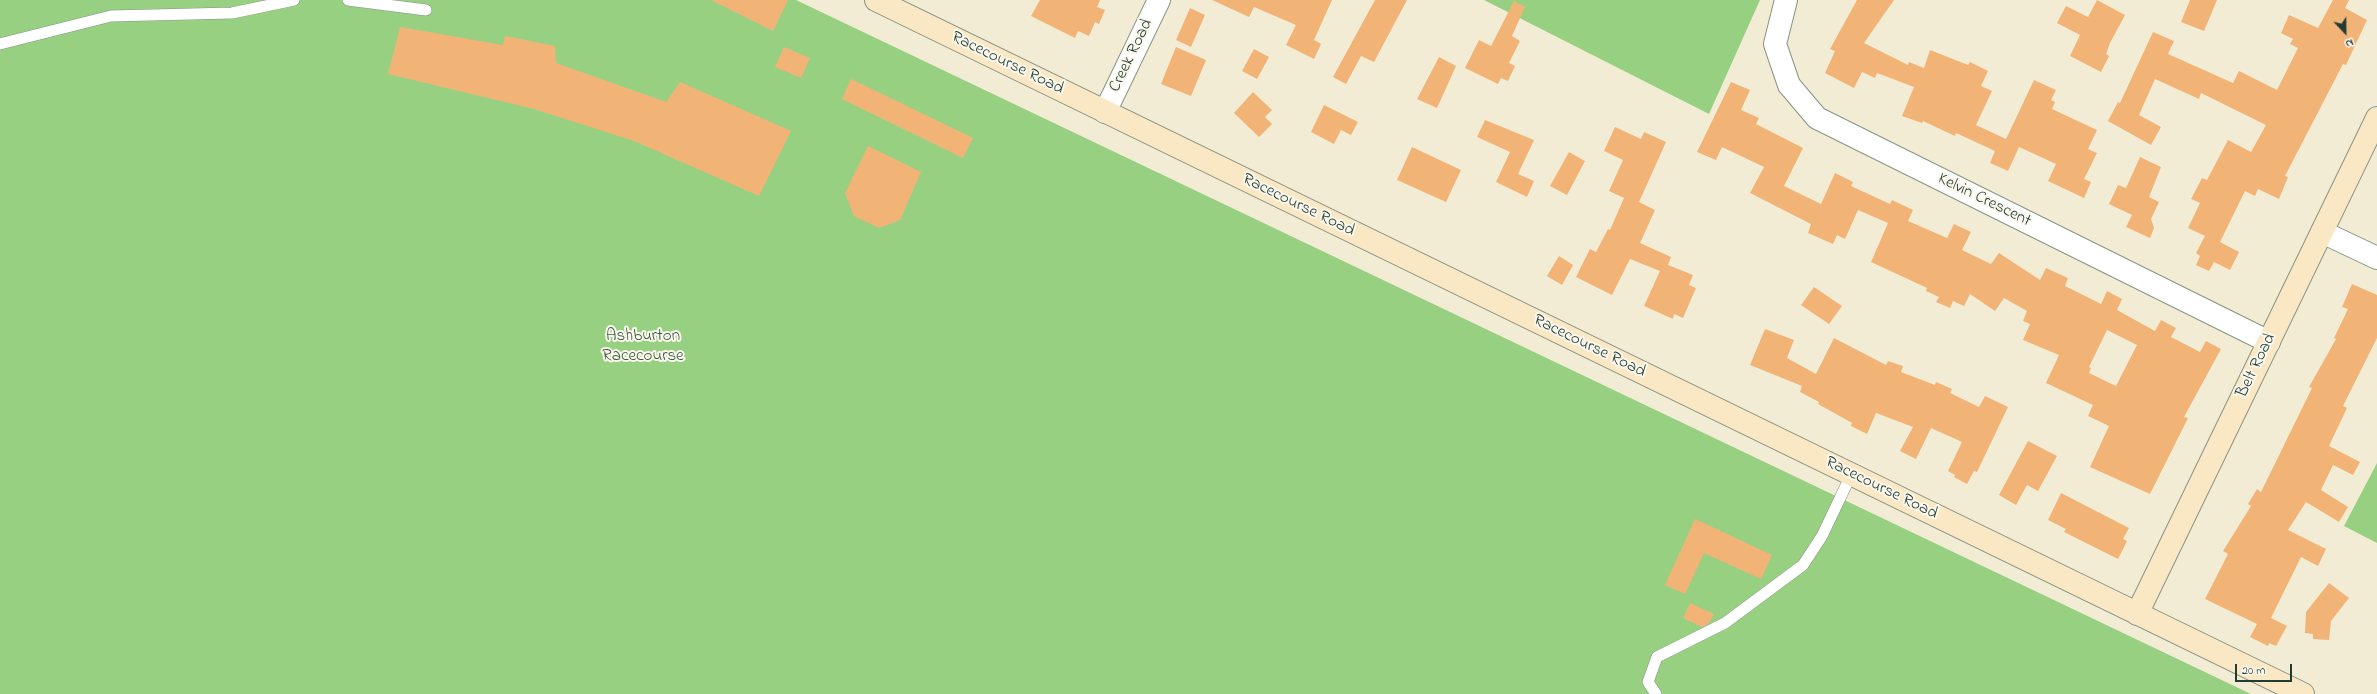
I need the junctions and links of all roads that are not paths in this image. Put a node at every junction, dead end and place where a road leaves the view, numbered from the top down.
1 (294, 0) edge
2 (348, 0) edge
3 (876, 0) edge
4 (1159, 0) edge
5 (1786, 0) edge
6 (426, 10) dead end
7 (0, 44) edge
8 (1105, 112) junction
9 (2377, 118) edge
10 (2322, 232) junction
11 (2377, 258) edge
12 (2269, 342) junction
13 (1852, 475) junction
14 (2137, 614) junction
15 (1656, 694) edge
16 (2303, 694) edge

1 - 7 lane
2 - 6 lane
3 - 8 street, Racecourse Road
4 - 8 street, Creek Road
5 - 12 street, Kelvin Crescent
8 - 13 street, Racecourse Road
9 - 10 street, Belt Road
10 - 11 street
10 - 12 street, Belt Road
12 - 14 street, Belt Road
13 - 14 street, Racecourse Road
13 - 15 lane
14 - 16 street, Racecourse Road

